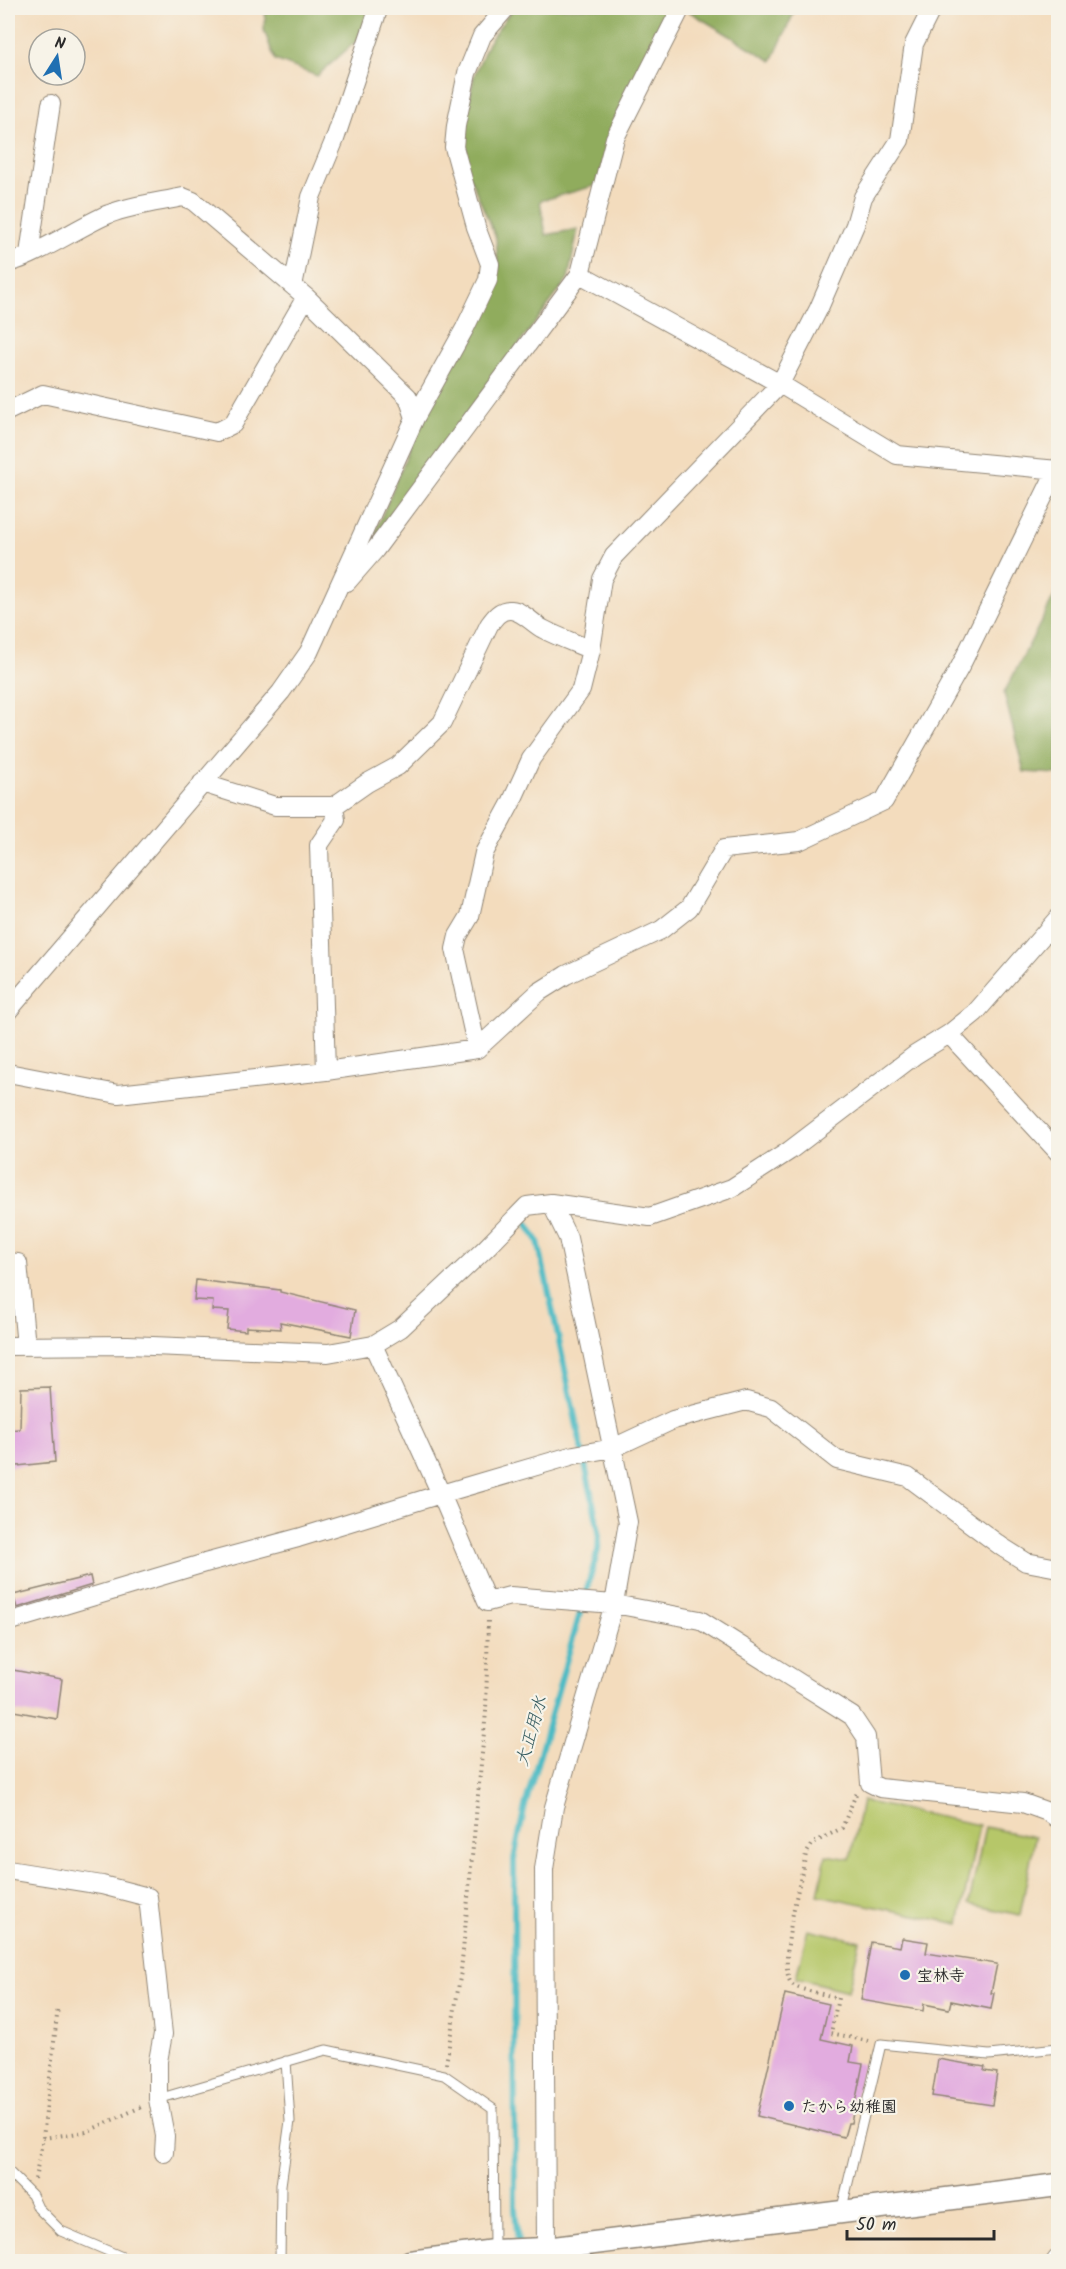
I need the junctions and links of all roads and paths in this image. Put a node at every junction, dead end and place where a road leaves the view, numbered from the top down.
1 (506, 8) edge
2 (681, 8) edge
3 (932, 8) edge
4 (378, 10) dead end
5 (51, 104) dead end
6 (29, 254) junction
7 (8, 262) edge
8 (580, 274) junction
9 (299, 291) junction
10 (780, 384) junction
11 (8, 411) edge
12 (415, 418) junction
13 (1058, 468) edge
14 (332, 599) junction
15 (591, 650) junction
16 (202, 783) junction
17 (334, 806) junction
18 (1059, 918) edge
19 (8, 1011) edge
20 (949, 1034) junction
21 (477, 1048) junction
22 (326, 1071) junction
23 (8, 1073) edge
24 (1059, 1152) edge
25 (551, 1203) junction
26 (8, 1262) edge
27 (373, 1345) junction
28 (8, 1346) edge
29 (26, 1346) junction
30 (606, 1448) junction
31 (441, 1494) junction
32 (1059, 1569) edge
33 (487, 1602) junction
34 (614, 1604) junction
35 (8, 1622) edge
36 (870, 1784) junction
37 (1059, 1819) edge
38 (8, 1870) edge
39 (58, 2007) dead end
40 (881, 2044) junction
41 (1059, 2048) edge
42 (286, 2061) junction
43 (444, 2075) junction
44 (158, 2099) junction
45 (43, 2138) junction
46 (164, 2153) dead end
47 (8, 2171) edge
48 (1059, 2185) edge
49 (32, 2194) junction
50 (841, 2212) junction
51 (546, 2249) junction
52 (495, 2256) edge
53 (1059, 2258) edge
54 (134, 2262) edge
55 (280, 2262) edge
56 (410, 2262) edge
57 (1055, 2262) edge

1 - 12 street
2 - 8 street
3 - 10 street
4 - 9 street
5 - 6 street
6 - 7 street
6 - 9 street
8 - 10 street
8 - 14 street
9 - 11 street
9 - 12 street
10 - 13 street
10 - 15 street
12 - 14 street
13 - 21 street
14 - 16 street
15 - 17 street
15 - 21 street
16 - 17 street
16 - 19 street
17 - 22 street
18 - 20 street
20 - 24 street
20 - 25 street
21 - 22 street
22 - 23 street
25 - 27 street
25 - 30 street
26 - 29 street
27 - 29 street
27 - 31 street
28 - 29 street
30 - 31 street
30 - 32 street
30 - 34 street
31 - 33 street
31 - 35 street
33 - 34 street
33 - 43 path
34 - 36 street
34 - 51 street
36 - 37 street
36 - 40 path
38 - 44 street
39 - 45 path
40 - 41 lane
40 - 50 lane
42 - 43 lane
42 - 44 lane
42 - 55 lane
43 - 52 lane
44 - 45 path
44 - 46 street
45 - 49 path
47 - 49 lane
48 - 50 street
49 - 54 lane
50 - 51 street
51 - 52 street
52 - 56 street
53 - 57 street

